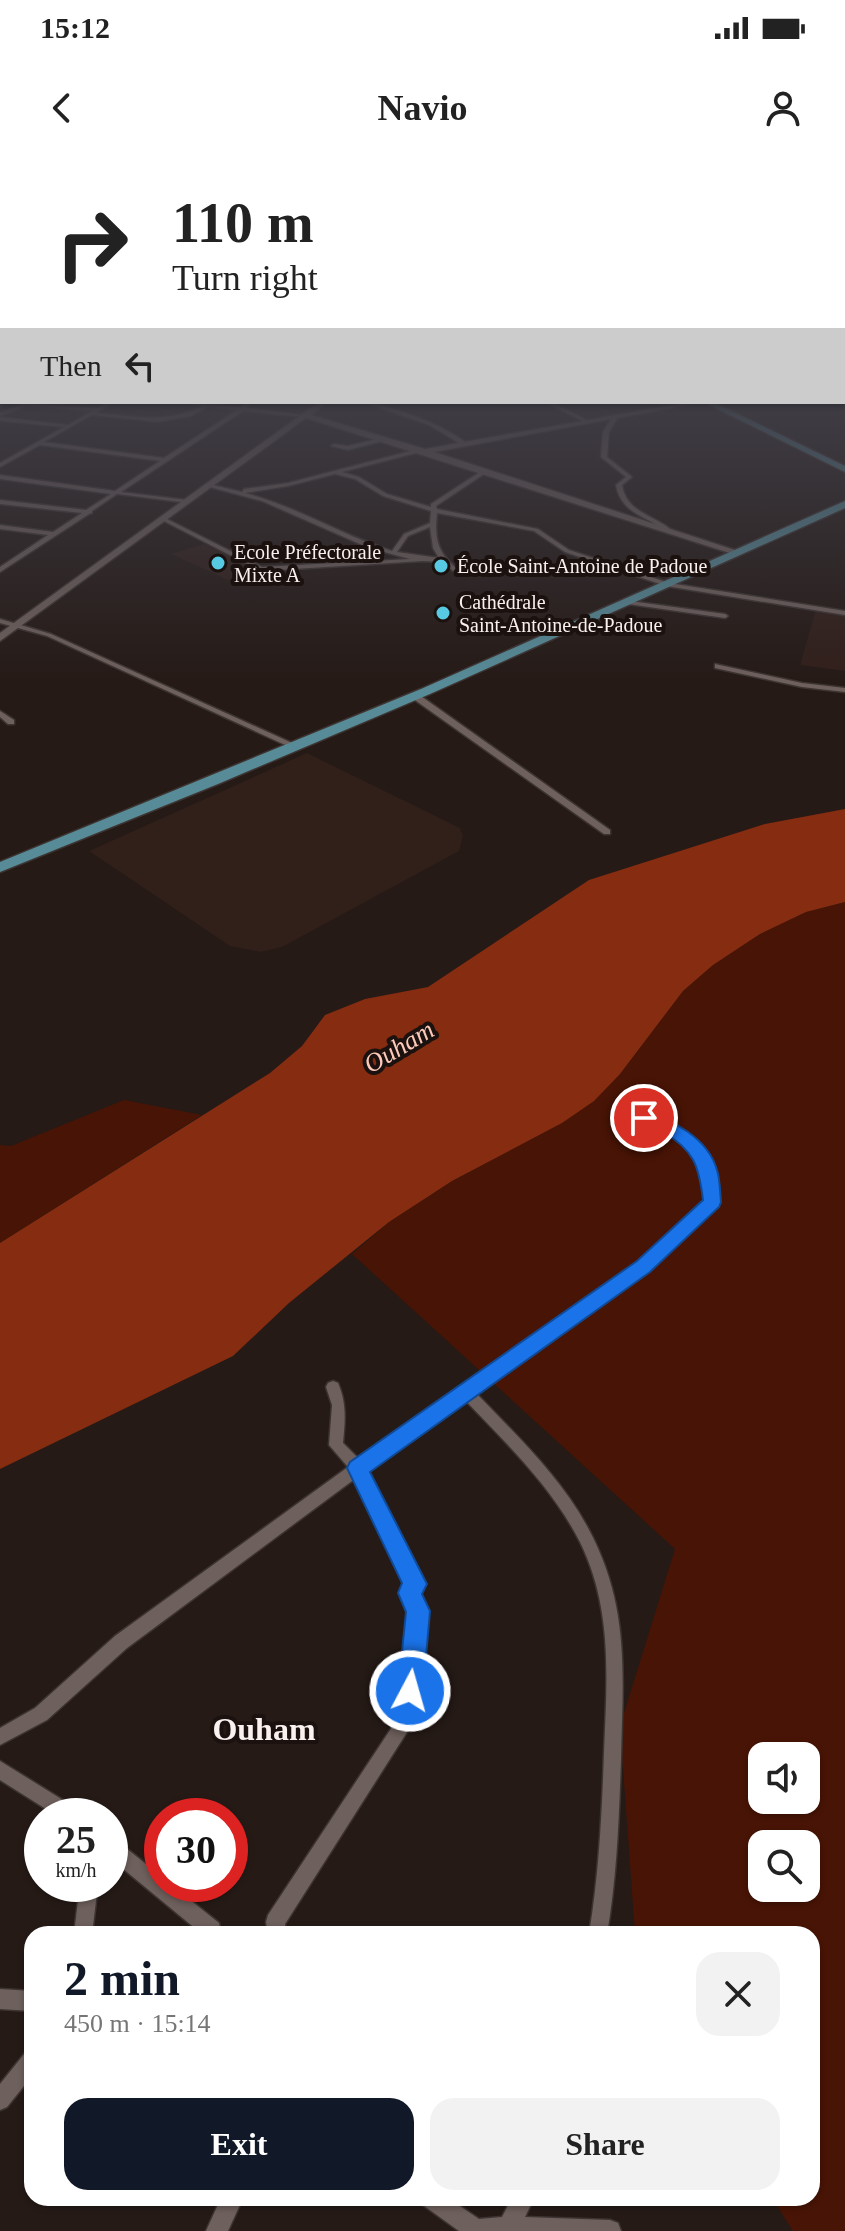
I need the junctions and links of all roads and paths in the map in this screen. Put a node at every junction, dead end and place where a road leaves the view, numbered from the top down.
1 (92, 489) edge
2 (124, 489) edge
3 (204, 489) edge
4 (219, 489) edge
5 (266, 489) edge
6 (375, 489) edge
7 (457, 489) edge
8 (540, 489) edge
9 (619, 489) edge
10 (119, 492) junction
11 (231, 492) junction
12 (197, 493) junction
13 (0, 502) edge
14 (187, 502) junction
15 (845, 504) edge
16 (436, 511) junction
17 (90, 512) junction
18 (163, 519) junction
19 (433, 524) junction
20 (0, 527) edge
21 (667, 529) junction
22 (55, 534) junction
23 (393, 553) junction
24 (739, 553) junction
25 (420, 560) junction
26 (440, 560) junction
27 (3, 566) edge
28 (458, 572) dead end
29 (668, 585) junction
30 (630, 603) junction
31 (845, 613) edge
32 (725, 616) dead end
33 (0, 621) edge
34 (16, 626) junction
35 (0, 638) edge
36 (718, 666) dead end
37 (845, 690) edge
38 (415, 696) junction
39 (0, 713) edge
40 (11, 722) dead end
41 (297, 747) junction
42 (607, 832) dead end
43 (0, 867) edge
44 (644, 1118) dead end
45 (333, 1387) dead end
46 (466, 1392) junction
47 (358, 1468) junction
48 (0, 1737) edge
49 (0, 1770) edge
50 (44, 1798) edge
51 (128, 1861) edge
52 (87, 1902) edge
53 (84, 1926) edge
54 (207, 1926) edge
55 (276, 1926) edge
56 (599, 1926) edge
57 (0, 1999) edge
58 (24, 2000) edge
59 (24, 2070) edge
60 (0, 2100) edge
61 (228, 2206) edge
62 (442, 2206) edge
63 (519, 2206) edge
64 (508, 2227) junction
65 (217, 2231) edge
66 (610, 2231) edge

1 - 10 street
2 - 10 street
3 - 12 street
4 - 11 street
5 - 11 street
6 - 16 street
7 - 16 street
8 - 21 street
9 - 21 street
10 - 14 street
10 - 17 street
11 - 12 street
11 - 23 street
12 - 14 street
13 - 17 street
14 - 18 street
15 - 24 main road
16 - 19 street
16 - 29 street
17 - 22 street
18 - 25 street
18 - 34 street
19 - 23 street
19 - 26 street
20 - 22 street
21 - 24 street
22 - 27 street
23 - 25 street
24 - 29 main road
25 - 26 street
26 - 28 street
29 - 30 main road
29 - 31 street
30 - 32 street
30 - 38 main road
33 - 34 street
34 - 35 street
34 - 41 street
36 - 37 street
38 - 41 main road
38 - 42 street
39 - 40 street
41 - 43 main road
44 - 46 street
45 - 47 street
46 - 47 street
46 - 56 street
47 - 48 street
47 - 55 street
49 - 50 street
51 - 54 street
52 - 53 street
57 - 58 street
59 - 60 street
61 - 65 street
62 - 64 street
63 - 64 street
64 - 66 street

